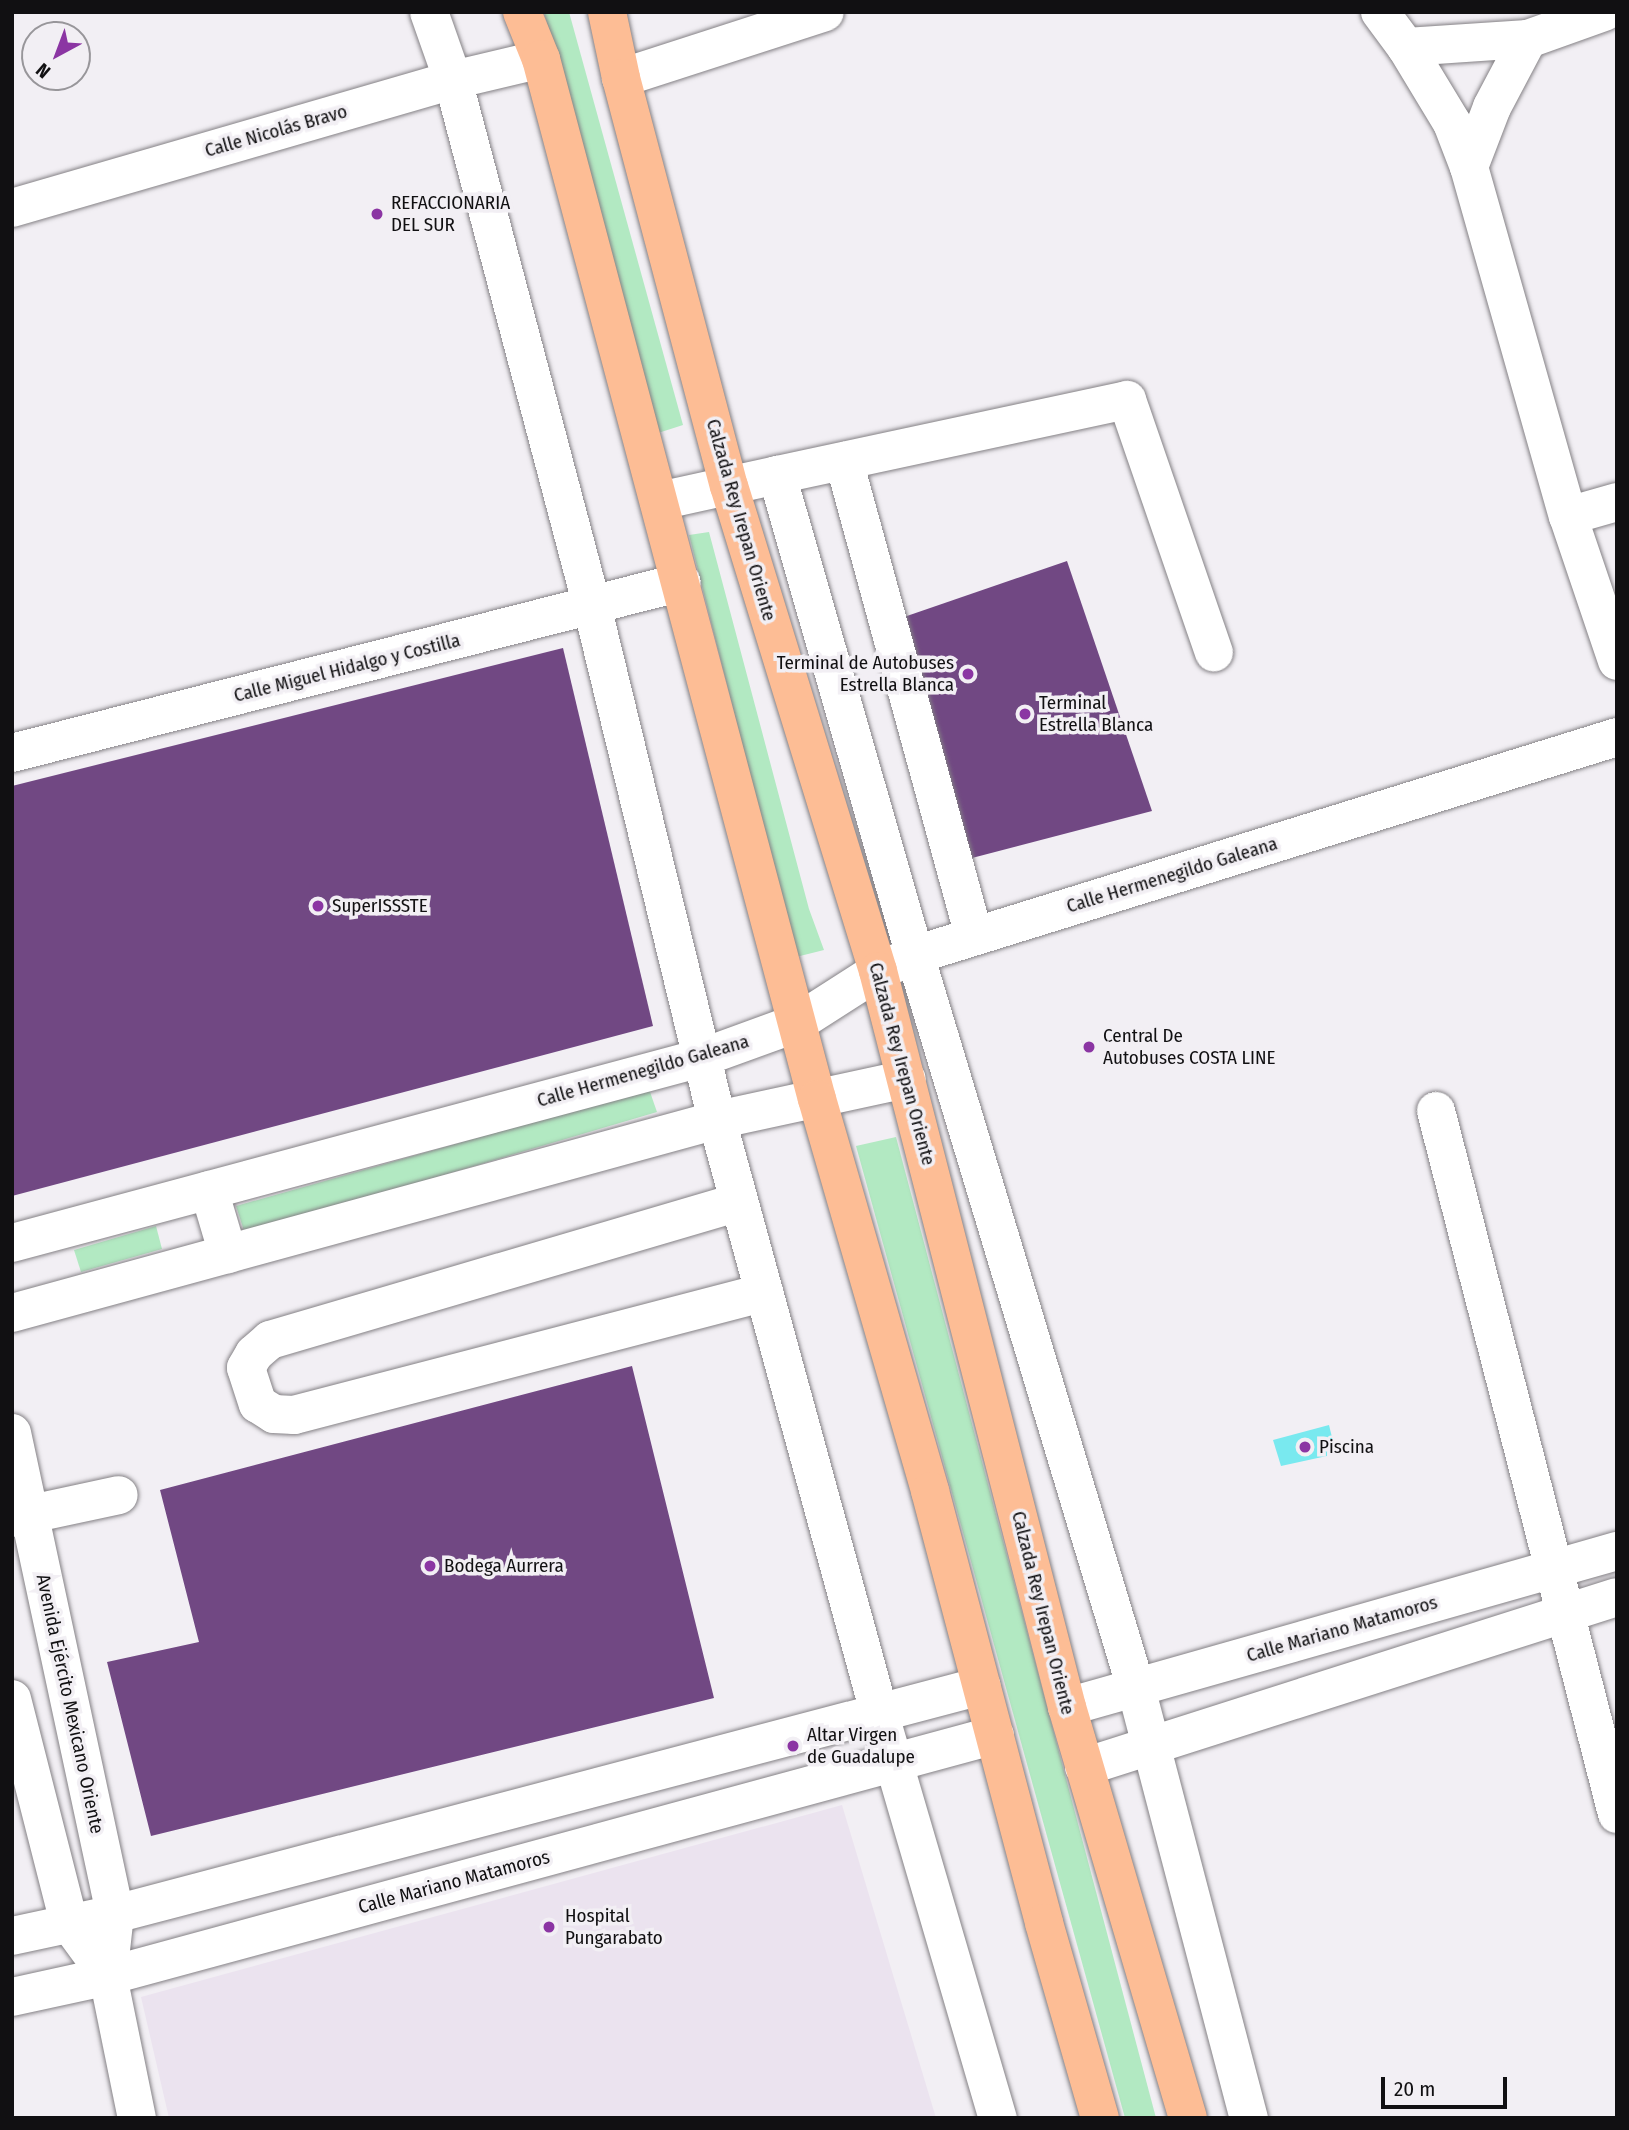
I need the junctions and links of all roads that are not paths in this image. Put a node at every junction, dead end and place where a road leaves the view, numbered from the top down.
1 (429, 12) edge
2 (522, 12) edge
3 (607, 12) edge
4 (825, 12) edge
5 (1380, 12) edge
6 (1604, 12) edge
7 (1528, 39) junction
8 (1406, 47) junction
9 (541, 59) junction
10 (621, 78) junction
11 (453, 80) junction
12 (1469, 167) junction
13 (12, 208) edge
14 (844, 461) junction
15 (777, 475) junction
16 (729, 486) junction
17 (659, 501) junction
18 (1617, 502) edge
19 (1568, 516) junction
20 (682, 582) junction
21 (592, 606) junction
22 (1214, 652) dead end
23 (1617, 661) edge
24 (1617, 737) edge
25 (12, 752) edge
26 (974, 937) junction
27 (915, 955) junction
28 (878, 971) junction
29 (797, 1023) junction
30 (701, 1058) junction
31 (907, 1079) junction
32 (817, 1099) junction
33 (1436, 1111) dead end
34 (717, 1120) junction
35 (209, 1190) junction
36 (739, 1202) junction
37 (12, 1243) edge
38 (228, 1254) junction
39 (764, 1293) junction
40 (12, 1312) edge
41 (12, 1433) edge
42 (119, 1495) dead end
43 (21, 1516) edge
44 (1617, 1551) edge
45 (1555, 1569) junction
46 (1617, 1597) edge
47 (1566, 1611) junction
48 (981, 1686) junction
49 (1136, 1688) junction
50 (1067, 1707) junction
51 (15, 1711) edge
52 (880, 1712) junction
53 (72, 1713) junction
54 (995, 1735) junction
55 (1149, 1746) junction
56 (895, 1765) junction
57 (1084, 1767) junction
58 (501, 1811) junction
59 (1617, 1814) edge
60 (511, 1866) junction
61 (115, 1914) junction
62 (69, 1923) junction
63 (12, 1936) edge
64 (108, 1976) junction
65 (12, 1997) edge
66 (137, 2118) edge
67 (998, 2118) edge
68 (1100, 2118) edge
69 (1188, 2118) edge
70 (1249, 2118) edge

1 - 11 street
2 - 9 main road
3 - 10 main road, Calzada Rey Irepan Oriente
4 - 10 street
5 - 8 street
6 - 7 street
7 - 8 street
7 - 12 street
8 - 12 street
9 - 11 street, Calle Nicolás Bravo
9 - 17 main road
10 - 16 main road, Calzada Rey Irepan Oriente
11 - 13 street, Calle Nicolás Bravo
11 - 21 street
12 - 19 street
14 - 15 street
14 - 22 street
14 - 26 street
15 - 16 street
15 - 27 street
16 - 17 street
16 - 28 main road, Calzada Rey Irepan Oriente
17 - 20 main road
18 - 19 street
19 - 23 street
20 - 21 street, Calle Miguel Hidalgo y Costilla
20 - 29 main road
21 - 25 street, Calle Miguel Hidalgo y Costilla
21 - 30 street
24 - 26 street, Calle Hermenegildo Galeana
26 - 27 street, Calle Hermenegildo Galeana
27 - 28 street, Calle Hermenegildo Galeana
27 - 49 street
28 - 29 street, Calle Hermenegildo Galeana
28 - 31 main road, Calzada Rey Irepan Oriente
29 - 30 street, Calle Hermenegildo Galeana
29 - 32 main road
30 - 34 street
30 - 35 street, Calle Hermenegildo Galeana
31 - 32 street
31 - 50 main road, Calzada Rey Irepan Oriente
32 - 34 street
32 - 48 main road
33 - 45 street
34 - 36 street
34 - 38 street
35 - 37 street, Calle Hermenegildo Galeana
35 - 38 street
36 - 39 street
36 - 39 street
38 - 40 street
39 - 52 street
41 - 43 street, Avenida Ejército Mexicano Oriente
42 - 43 street
43 - 53 street, Avenida Ejército Mexicano Oriente
44 - 45 street, Calle Mariano Matamoros
45 - 47 street
45 - 49 street, Calle Mariano Matamoros
46 - 47 street
47 - 55 street
47 - 59 street
48 - 52 street
48 - 54 main road
49 - 50 street, Calle Mariano Matamoros
49 - 55 street
50 - 57 main road, Calzada Rey Irepan Oriente
51 - 53 street
51 - 62 street
52 - 56 street
52 - 58 street
53 - 61 street, Avenida Ejército Mexicano Oriente
54 - 56 street, Calle Mariano Matamoros
54 - 68 main road
55 - 57 street
55 - 70 street
56 - 60 street, Calle Mariano Matamoros
56 - 67 street
57 - 69 main road, Calzada Rey Irepan Oriente
58 - 60 street
58 - 61 street
60 - 64 street, Calle Mariano Matamoros
61 - 62 street
61 - 64 street, Avenida Ejército Mexicano Oriente
62 - 63 street
62 - 64 street
64 - 65 street, Calle Mariano Matamoros
64 - 66 street

